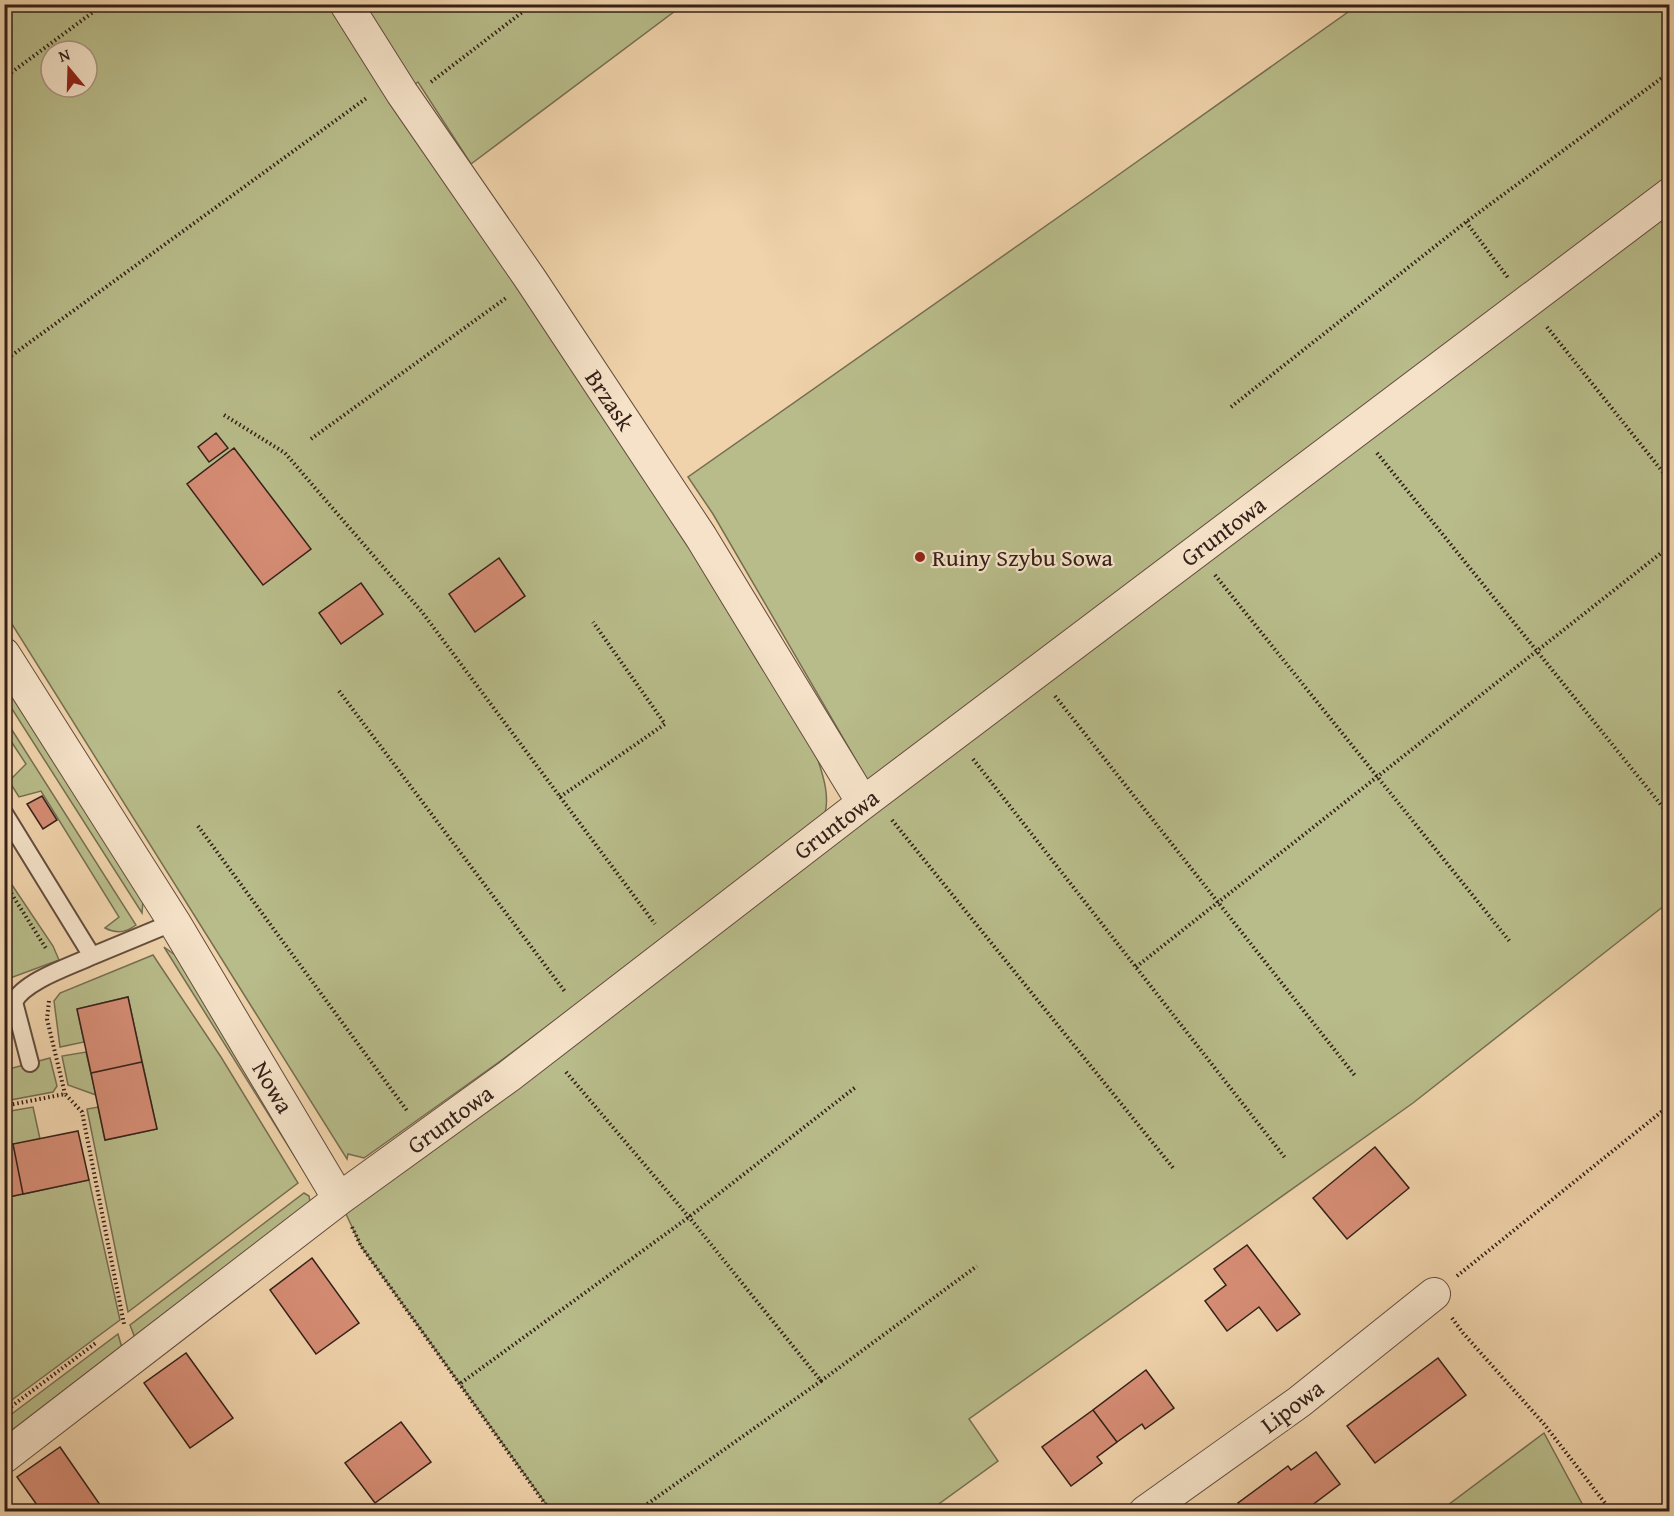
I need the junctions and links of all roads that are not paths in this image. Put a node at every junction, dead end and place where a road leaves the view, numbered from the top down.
1 (346, 4) edge
2 (1670, 194) edge
3 (4, 654) edge
4 (868, 799) junction
5 (4, 813) edge
6 (174, 922) junction
7 (92, 956) junction
8 (30, 1063) dead end
9 (339, 1199) junction
10 (1434, 1294) road end
11 (4, 1457) edge
12 (1145, 1512) edge

1 - 4 street, Brzask
2 - 4 street, Gruntowa
3 - 6 street, Nowa
4 - 9 street, Gruntowa
5 - 7 lane
6 - 7 lane
6 - 9 street, Nowa
7 - 8 lane
9 - 11 street, Gruntowa
10 - 12 street, Lipowa

